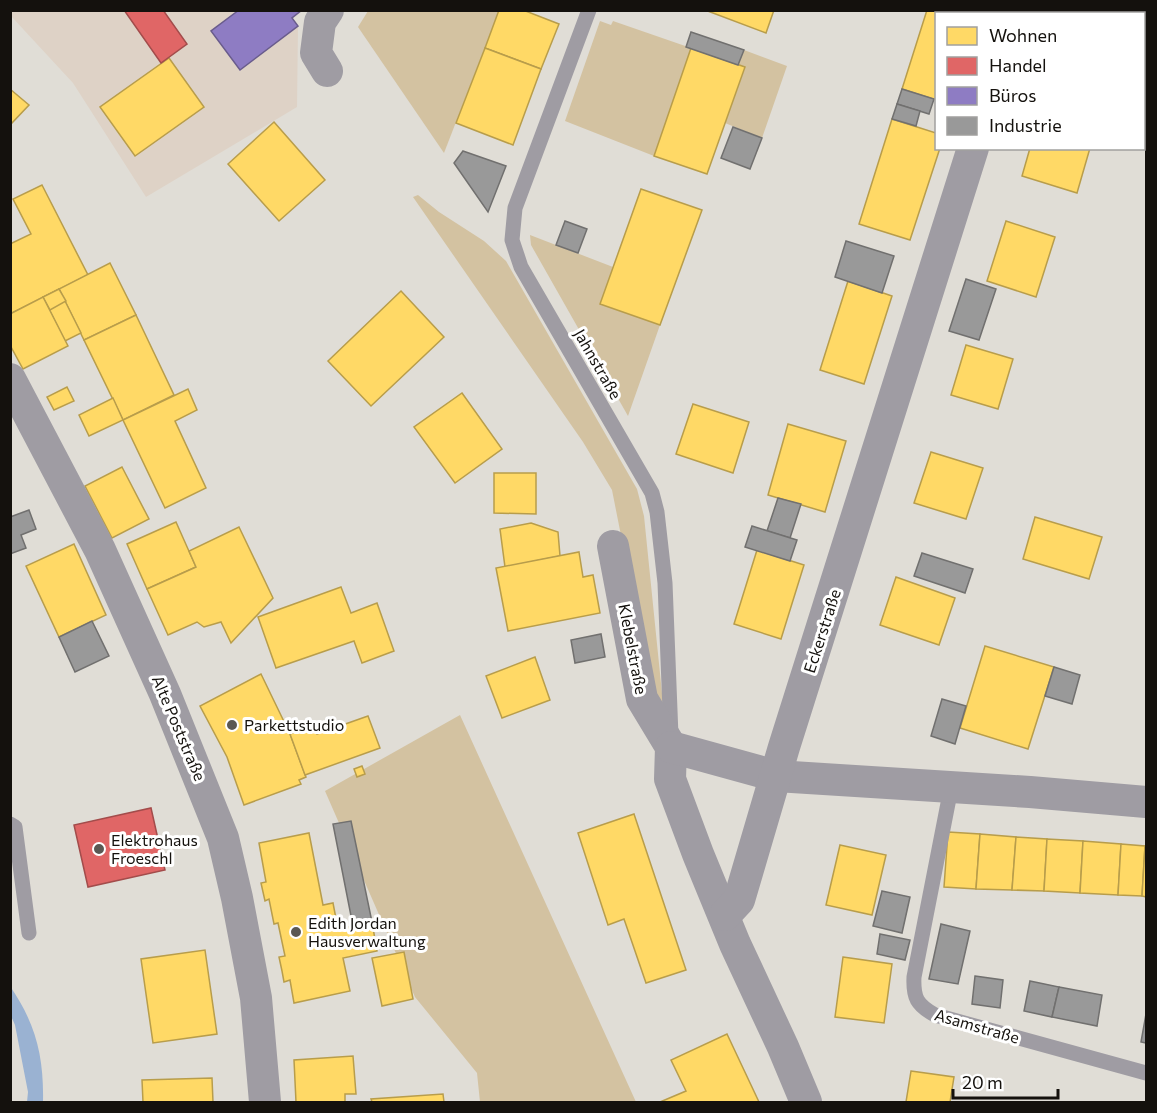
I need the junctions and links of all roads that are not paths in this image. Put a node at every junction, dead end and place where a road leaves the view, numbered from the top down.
1 (328, 10) edge
2 (589, 10) edge
3 (327, 71) dead end
4 (973, 150) edge
5 (10, 379) edge
6 (613, 546) dead end
7 (671, 747) junction
8 (776, 776) junction
9 (951, 788) junction
10 (1146, 802) edge
11 (10, 825) edge
12 (725, 915) junction
13 (29, 933) dead end
14 (1146, 1073) edge
15 (265, 1102) edge
16 (806, 1102) edge

1 - 3 street
2 - 7 lane, Jahnstraße
4 - 8 street, Eckerstraße
5 - 15 street, Alte Poststraße
6 - 7 street, Klebelstraße
7 - 8 street
7 - 12 street
8 - 9 street
8 - 12 street, Eckerstraße
9 - 10 street
9 - 14 lane, Asamstraße
11 - 13 lane
12 - 16 street

